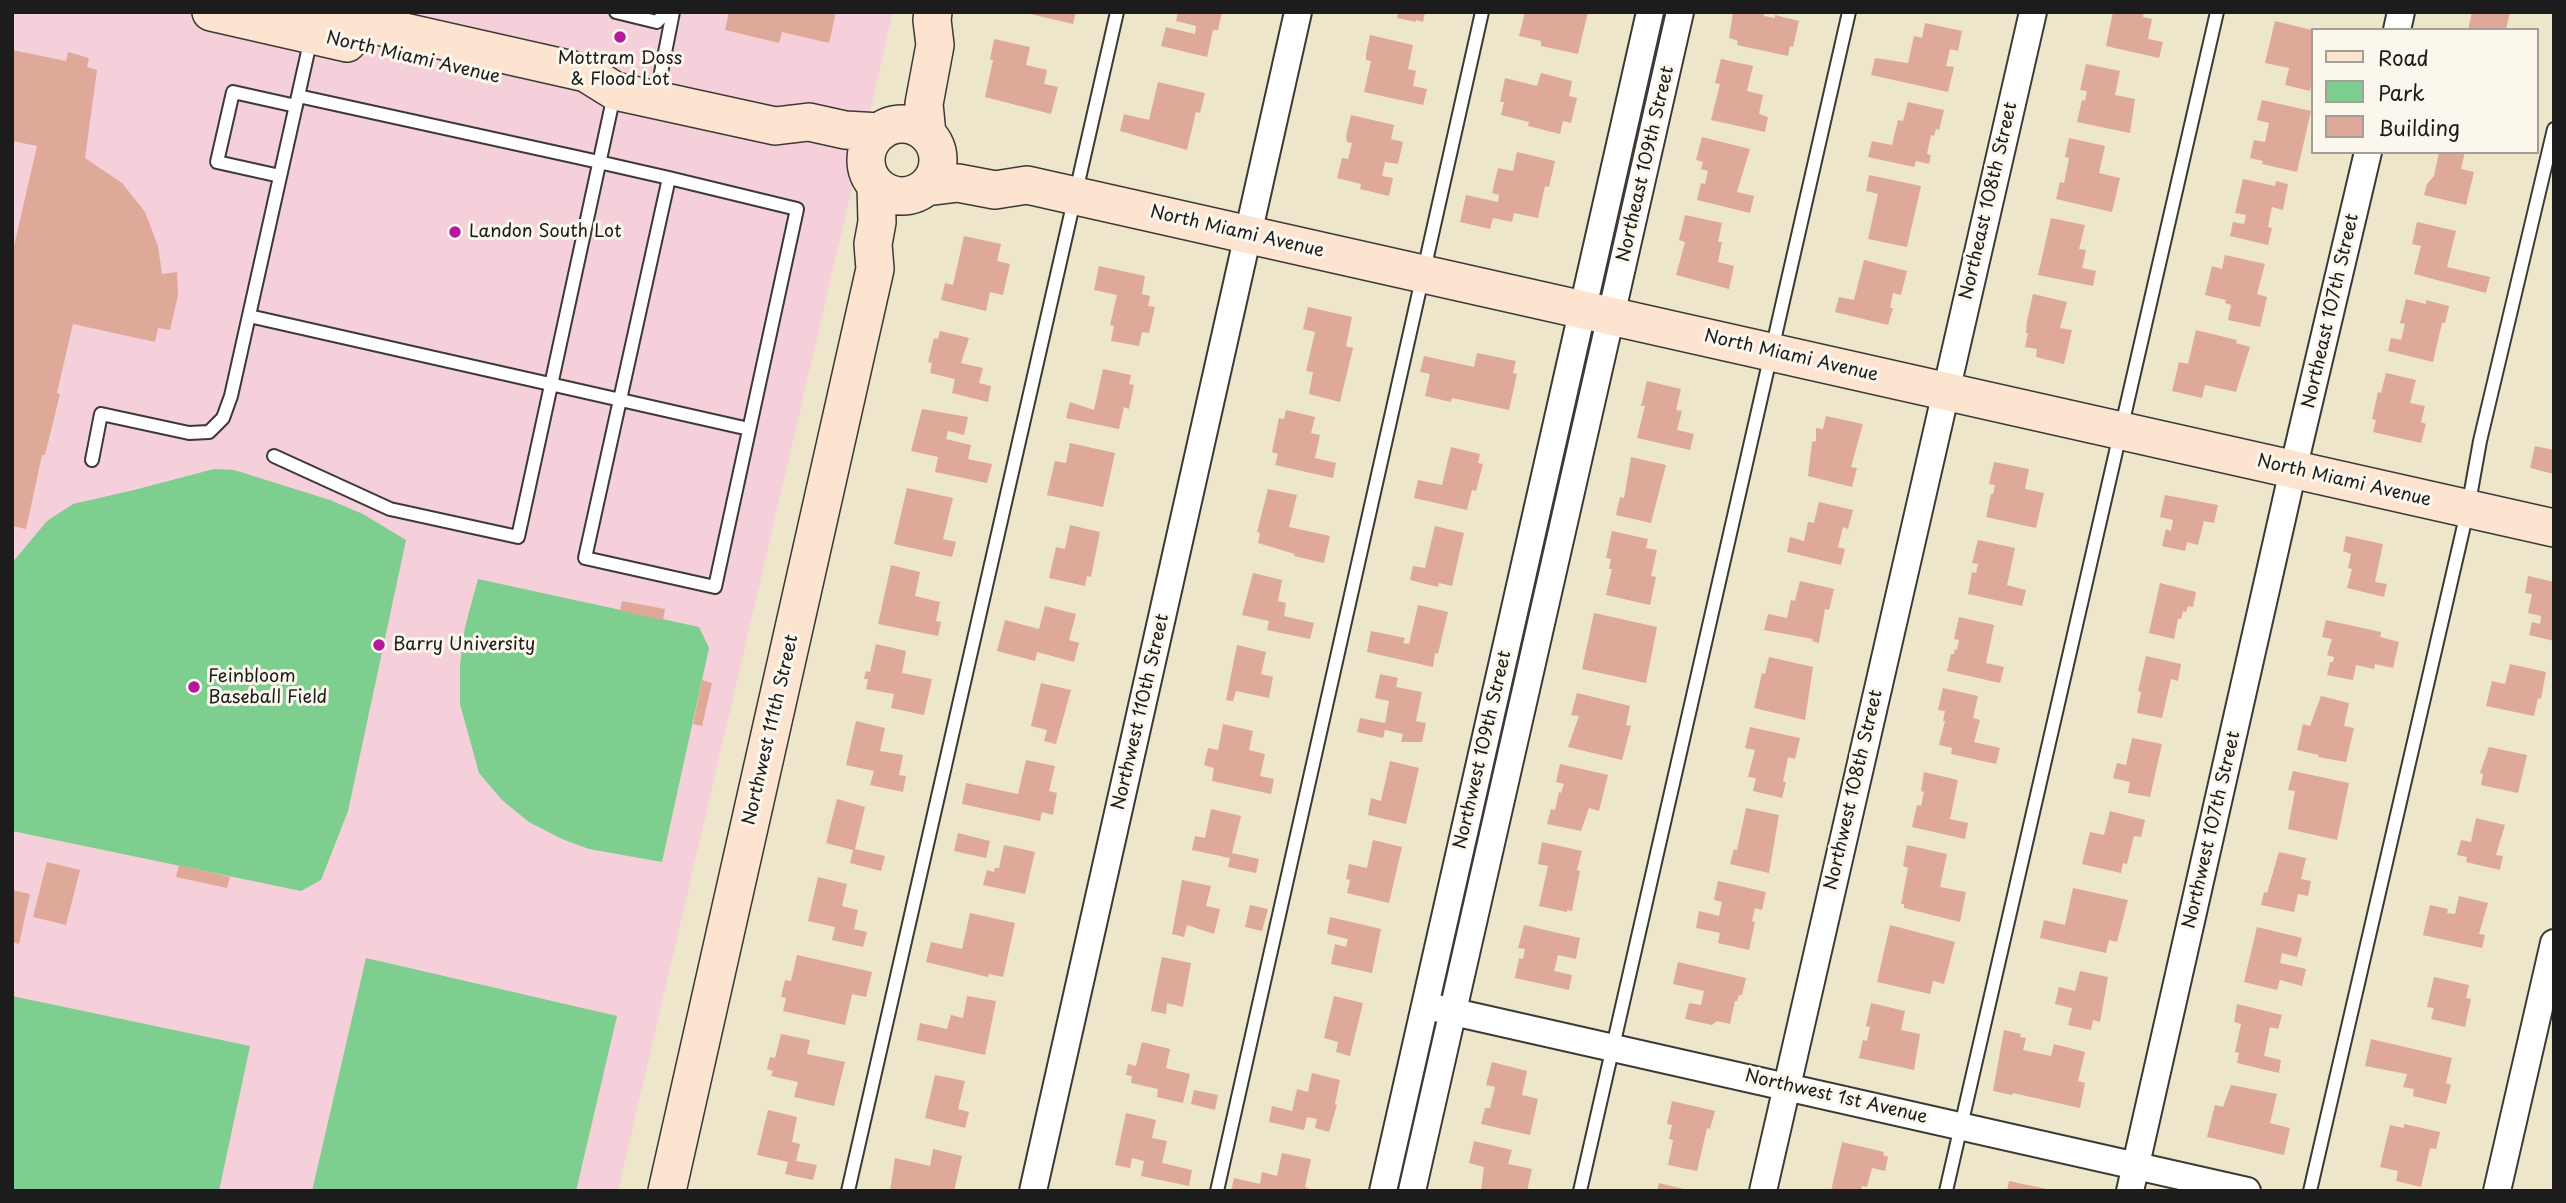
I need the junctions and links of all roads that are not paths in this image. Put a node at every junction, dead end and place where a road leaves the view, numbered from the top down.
1 (211, 12) edge
2 (666, 12) edge
3 (673, 12) edge
4 (1117, 12) edge
5 (1298, 12) edge
6 (1482, 12) edge
7 (1849, 12) edge
8 (2033, 12) edge
9 (2217, 12) edge
10 (625, 13) edge
11 (932, 16) edge
12 (315, 20) edge
13 (1648, 20) edge
14 (1677, 24) edge
15 (615, 91) junction
16 (297, 101) junction
17 (656, 101) junction
18 (775, 126) junction
19 (886, 129) junction
20 (2554, 129) edge
21 (931, 140) junction
22 (2368, 154) edge
23 (598, 162) junction
24 (280, 176) junction
25 (669, 178) junction
26 (873, 180) junction
27 (1027, 185) junction
28 (923, 189) junction
29 (1076, 196) junction
30 (1248, 234) junction
31 (875, 269) junction
32 (1423, 274) junction
33 (1597, 312) junction
34 (249, 316) junction
35 (1772, 352) junction
36 (552, 384) junction
37 (1945, 390) junction
38 (620, 399) junction
39 (749, 429) junction
40 (2120, 430) junction
41 (274, 456) dead end
42 (92, 460) dead end
43 (2293, 470) junction
44 (2468, 508) junction
45 (2554, 528) edge
46 (1530, 540) junction
47 (1559, 545) junction
48 (1479, 767) junction
49 (1507, 774) junction
50 (2554, 943) edge
51 (1425, 1006) junction
52 (1452, 1012) junction
53 (1612, 1047) junction
54 (1787, 1087) junction
55 (1961, 1125) junction
56 (2133, 1178) edge
57 (667, 1191) edge
58 (848, 1191) edge
59 (1033, 1191) edge
60 (1217, 1191) edge
61 (1383, 1191) edge
62 (1412, 1191) edge
63 (1580, 1191) edge
64 (1763, 1191) edge
65 (1946, 1191) edge
66 (2247, 1191) edge
67 (2310, 1191) edge
68 (2497, 1191) edge

1 - 12 street, North Miami Avenue
2 - 10 lane
3 - 17 lane
4 - 29 lane
5 - 30 street, Northwest 110th Street
6 - 32 lane
7 - 35 lane
8 - 37 street, Northeast 108th Street
9 - 40 lane
11 - 19 street
11 - 21 street
12 - 15 street, North Miami Avenue
12 - 16 lane
13 - 14 street
13 - 33 street, Northeast 109th Street
14 - 33 street, Northeast 109th Street
15 - 17 street, North Miami Avenue
15 - 23 lane
16 - 23 lane
16 - 24 lane
16 - 24 lane
17 - 18 street, North Miami Avenue
18 - 19 street, North Miami Avenue
18 - 26 street, North Miami Avenue
19 - 21 street
19 - 26 street
20 - 44 lane
21 - 27 street, North Miami Avenue
21 - 28 street
22 - 43 street, Northeast 107th Street
23 - 25 lane
23 - 36 lane
24 - 34 lane
25 - 38 lane
25 - 39 lane
26 - 28 street
26 - 31 street, Northwest 111th Street
27 - 28 street, North Miami Avenue
27 - 29 street, North Miami Avenue
28 - 31 street, Northwest 111th Street
29 - 30 street, North Miami Avenue
29 - 58 lane
30 - 32 street, North Miami Avenue
30 - 59 street, Northwest 110th Street
31 - 57 street, Northwest 111th Street
32 - 33 street, North Miami Avenue
32 - 60 lane
33 - 35 street, North Miami Avenue
33 - 46 street, Northwest 109th Street
33 - 47 street, Northwest 109th Street
34 - 36 lane
34 - 42 lane
35 - 37 street, North Miami Avenue
35 - 53 lane
36 - 38 lane
36 - 41 lane
37 - 40 street, North Miami Avenue
37 - 54 street, Northwest 108th Street
38 - 39 lane
38 - 39 lane
40 - 43 street, North Miami Avenue
40 - 55 lane
43 - 44 street, North Miami Avenue
43 - 56 street, Northwest 107th Street
44 - 45 street, North Miami Avenue
44 - 67 lane
46 - 47 street
46 - 48 street, Northwest 109th Street
47 - 49 street, Northwest 109th Street
48 - 49 street
48 - 51 street, Northwest 109th Street
49 - 52 street, Northwest 109th Street
50 - 68 street
51 - 52 street, Northwest 1st Avenue
51 - 61 street, Northwest 109th Street
52 - 53 street, Northwest 1st Avenue
52 - 62 street, Northwest 109th Street
53 - 54 street, Northwest 1st Avenue
53 - 63 lane
54 - 55 street, Northwest 1st Avenue
54 - 64 street, Northwest 108th Street
55 - 56 street, Northwest 1st Avenue
55 - 65 lane
56 - 66 street, Northwest 1st Avenue

